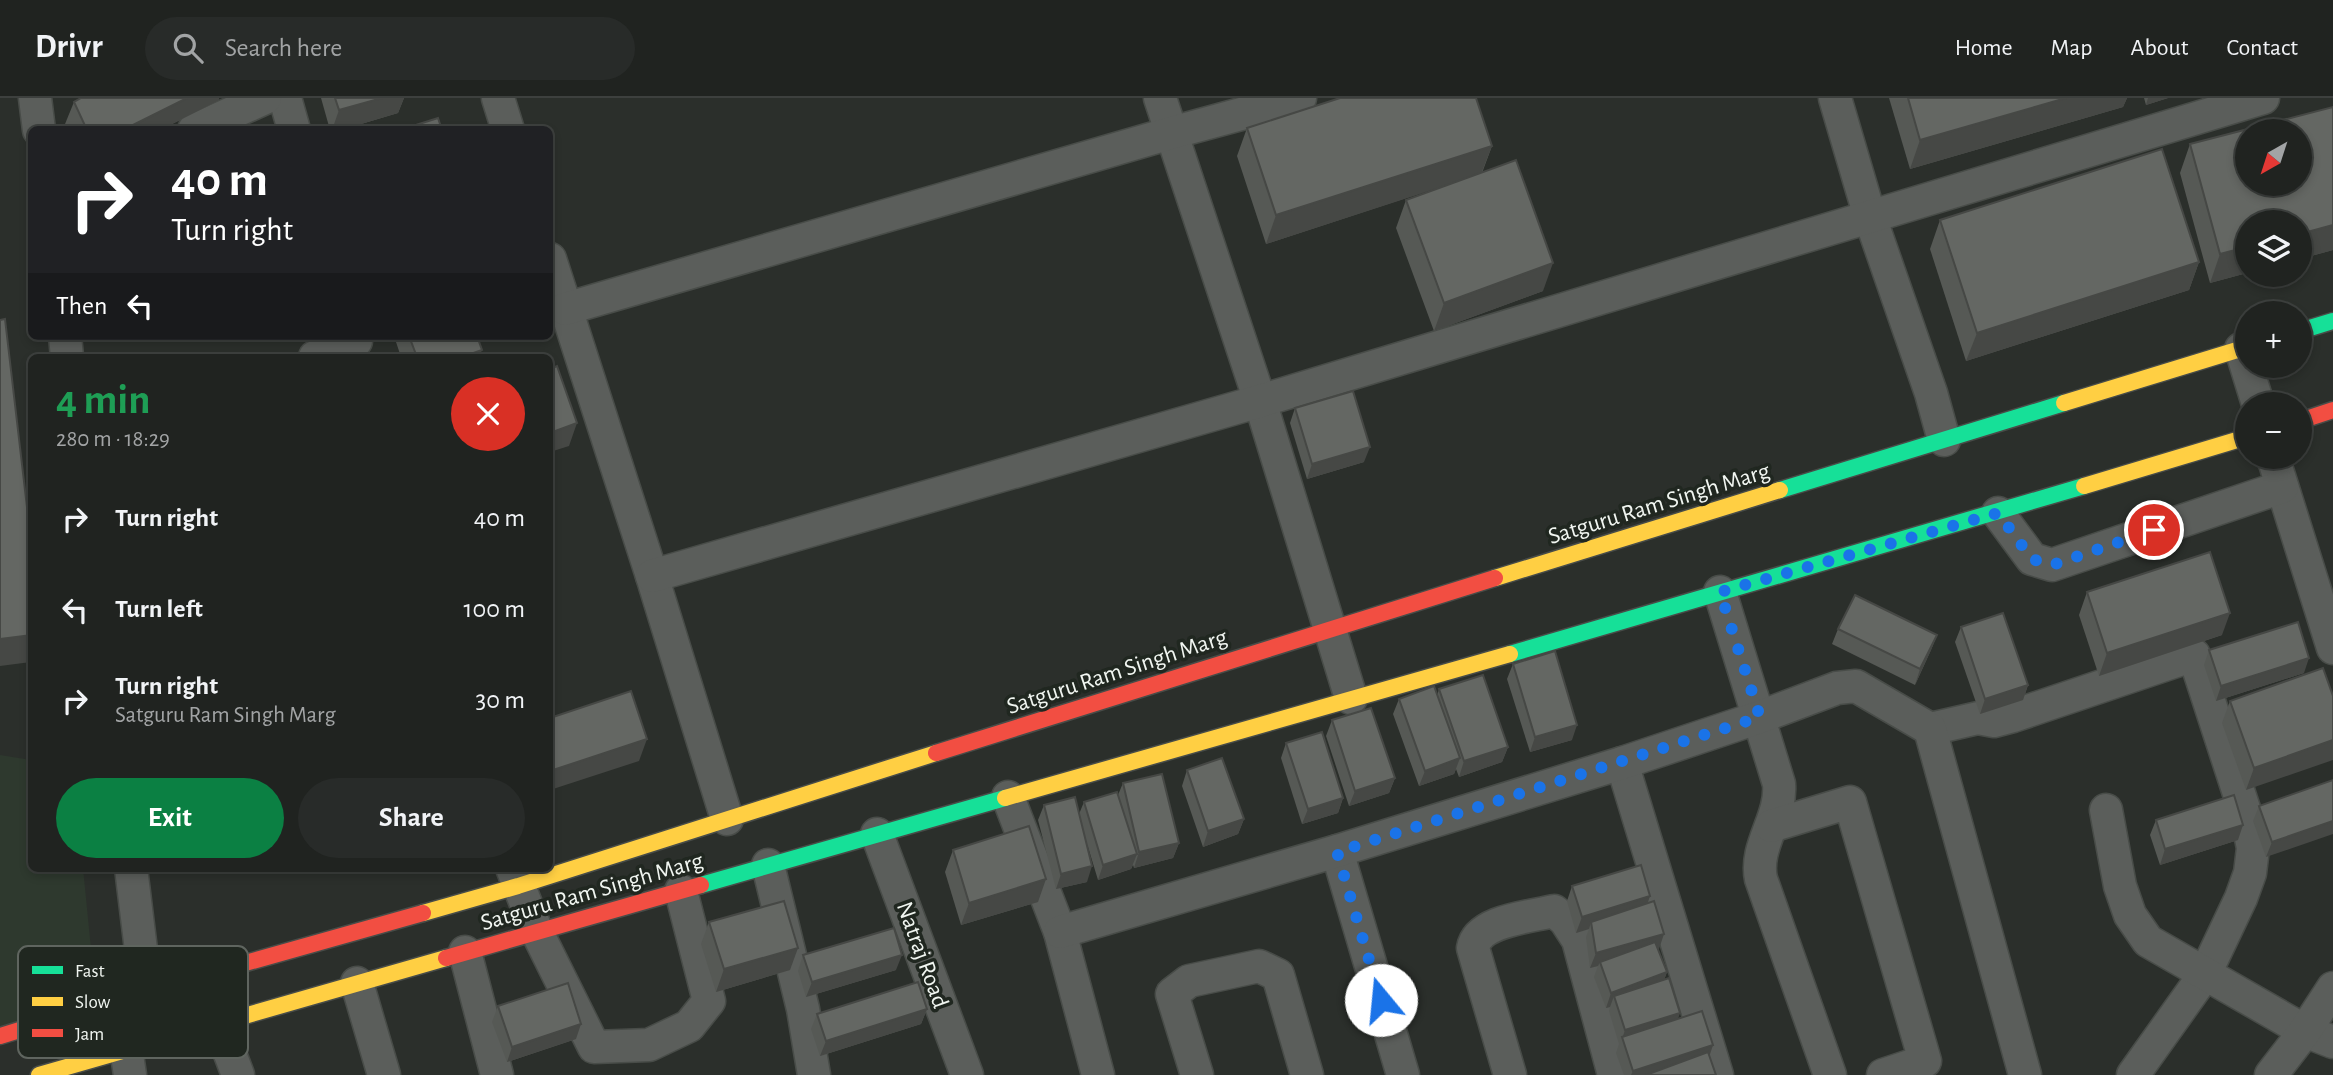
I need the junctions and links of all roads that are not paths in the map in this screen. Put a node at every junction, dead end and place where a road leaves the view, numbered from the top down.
1 (36, 98) edge
2 (265, 98) edge
3 (285, 98) edge
4 (498, 98) edge
5 (1160, 98) edge
6 (1300, 98) edge
7 (1835, 98) edge
8 (2263, 98) edge
9 (39, 126) edge
10 (203, 126) edge
11 (293, 126) edge
12 (507, 126) edge
13 (1171, 133) junction
14 (1870, 217) junction
15 (553, 269) edge
16 (565, 309) junction
17 (2333, 321) edge
18 (2312, 327) edge
19 (357, 345) edge
20 (2235, 351) edge
21 (326, 354) edge
22 (1260, 401) junction
23 (2333, 410) edge
24 (2312, 417) edge
25 (1944, 440) junction
26 (2235, 441) edge
27 (2277, 469) edge
28 (2282, 487) junction
29 (1998, 513) junction
30 (652, 576) junction
31 (1720, 592) junction
32 (2318, 618) edge
33 (1328, 629) junction
34 (2333, 648) edge
35 (1351, 698) junction
36 (1760, 717) junction
37 (1930, 729) junction
38 (1622, 763) junction
39 (1008, 797) junction
40 (2106, 810) dead end
41 (727, 819) junction
42 (1771, 826) junction
43 (877, 834) junction
44 (1337, 852) junction
45 (768, 865) junction
46 (553, 867) edge
47 (131, 872) edge
48 (533, 872) edge
49 (515, 877) edge
50 (681, 891) junction
51 (537, 932) junction
52 (1060, 932) junction
53 (141, 946) edge
54 (465, 952) junction
55 (248, 959) edge
56 (2205, 974) junction
57 (356, 983) junction
58 (2333, 988) edge
59 (248, 1014) edge
60 (18, 1030) edge
61 (0, 1036) edge
62 (2319, 1036) edge
63 (118, 1058) edge
64 (231, 1058) edge
65 (39, 1075) edge
66 (237, 1075) edge
67 (384, 1075) edge
68 (497, 1075) edge
69 (814, 1075) edge
70 (967, 1075) edge
71 (1098, 1075) edge
72 (1197, 1075) edge
73 (1307, 1075) edge
74 (1403, 1075) edge
75 (1510, 1075) edge
76 (1614, 1075) edge
77 (1717, 1075) edge
78 (1830, 1075) edge
79 (1883, 1075) edge
80 (2025, 1075) edge
81 (2133, 1075) edge
82 (2271, 1075) edge

1 - 9 street
2 - 10 street
3 - 11 street
4 - 12 street
5 - 13 street
6 - 13 street
7 - 14 street
8 - 14 street
13 - 16 street
13 - 22 street
14 - 22 street
14 - 25 street
15 - 16 street
16 - 30 street
17 - 18 main road
19 - 21 street
20 - 25 main road, Satguru Ram Singh Marg
22 - 30 street
22 - 33 street
23 - 24 main road
25 - 33 main road, Satguru Ram Singh Marg
26 - 29 main road, Satguru Ram Singh Marg
27 - 28 street
28 - 29 street
28 - 32 street
29 - 31 main road, Satguru Ram Singh Marg
30 - 41 street
31 - 35 main road, Satguru Ram Singh Marg
31 - 36 street
32 - 34 street
33 - 35 street
33 - 41 main road, Satguru Ram Singh Marg
35 - 39 main road, Satguru Ram Singh Marg
36 - 37 street
36 - 38 street
36 - 42 street
37 - 56 street
37 - 80 street
38 - 44 street
38 - 77 street
39 - 43 main road, Satguru Ram Singh Marg
39 - 52 street
40 - 56 street
41 - 46 main road, Satguru Ram Singh Marg
42 - 78 street
42 - 79 street
43 - 45 main road, Satguru Ram Singh Marg
43 - 70 street, Natraj Road
44 - 52 street
44 - 74 street
45 - 50 main road, Satguru Ram Singh Marg
45 - 69 street
47 - 53 street
48 - 49 main road, Satguru Ram Singh Marg
49 - 51 street
49 - 55 main road, Satguru Ram Singh Marg
50 - 51 main road, Satguru Ram Singh Marg
50 - 51 street
51 - 54 main road, Satguru Ram Singh Marg
52 - 71 street
54 - 57 main road, Satguru Ram Singh Marg
54 - 68 street
56 - 62 street
56 - 81 street
57 - 59 main road, Satguru Ram Singh Marg
57 - 67 street
58 - 62 street
60 - 61 main road, Satguru Ram Singh Marg
62 - 82 street
63 - 65 main road, Satguru Ram Singh Marg
64 - 66 street
72 - 73 street
75 - 76 street

